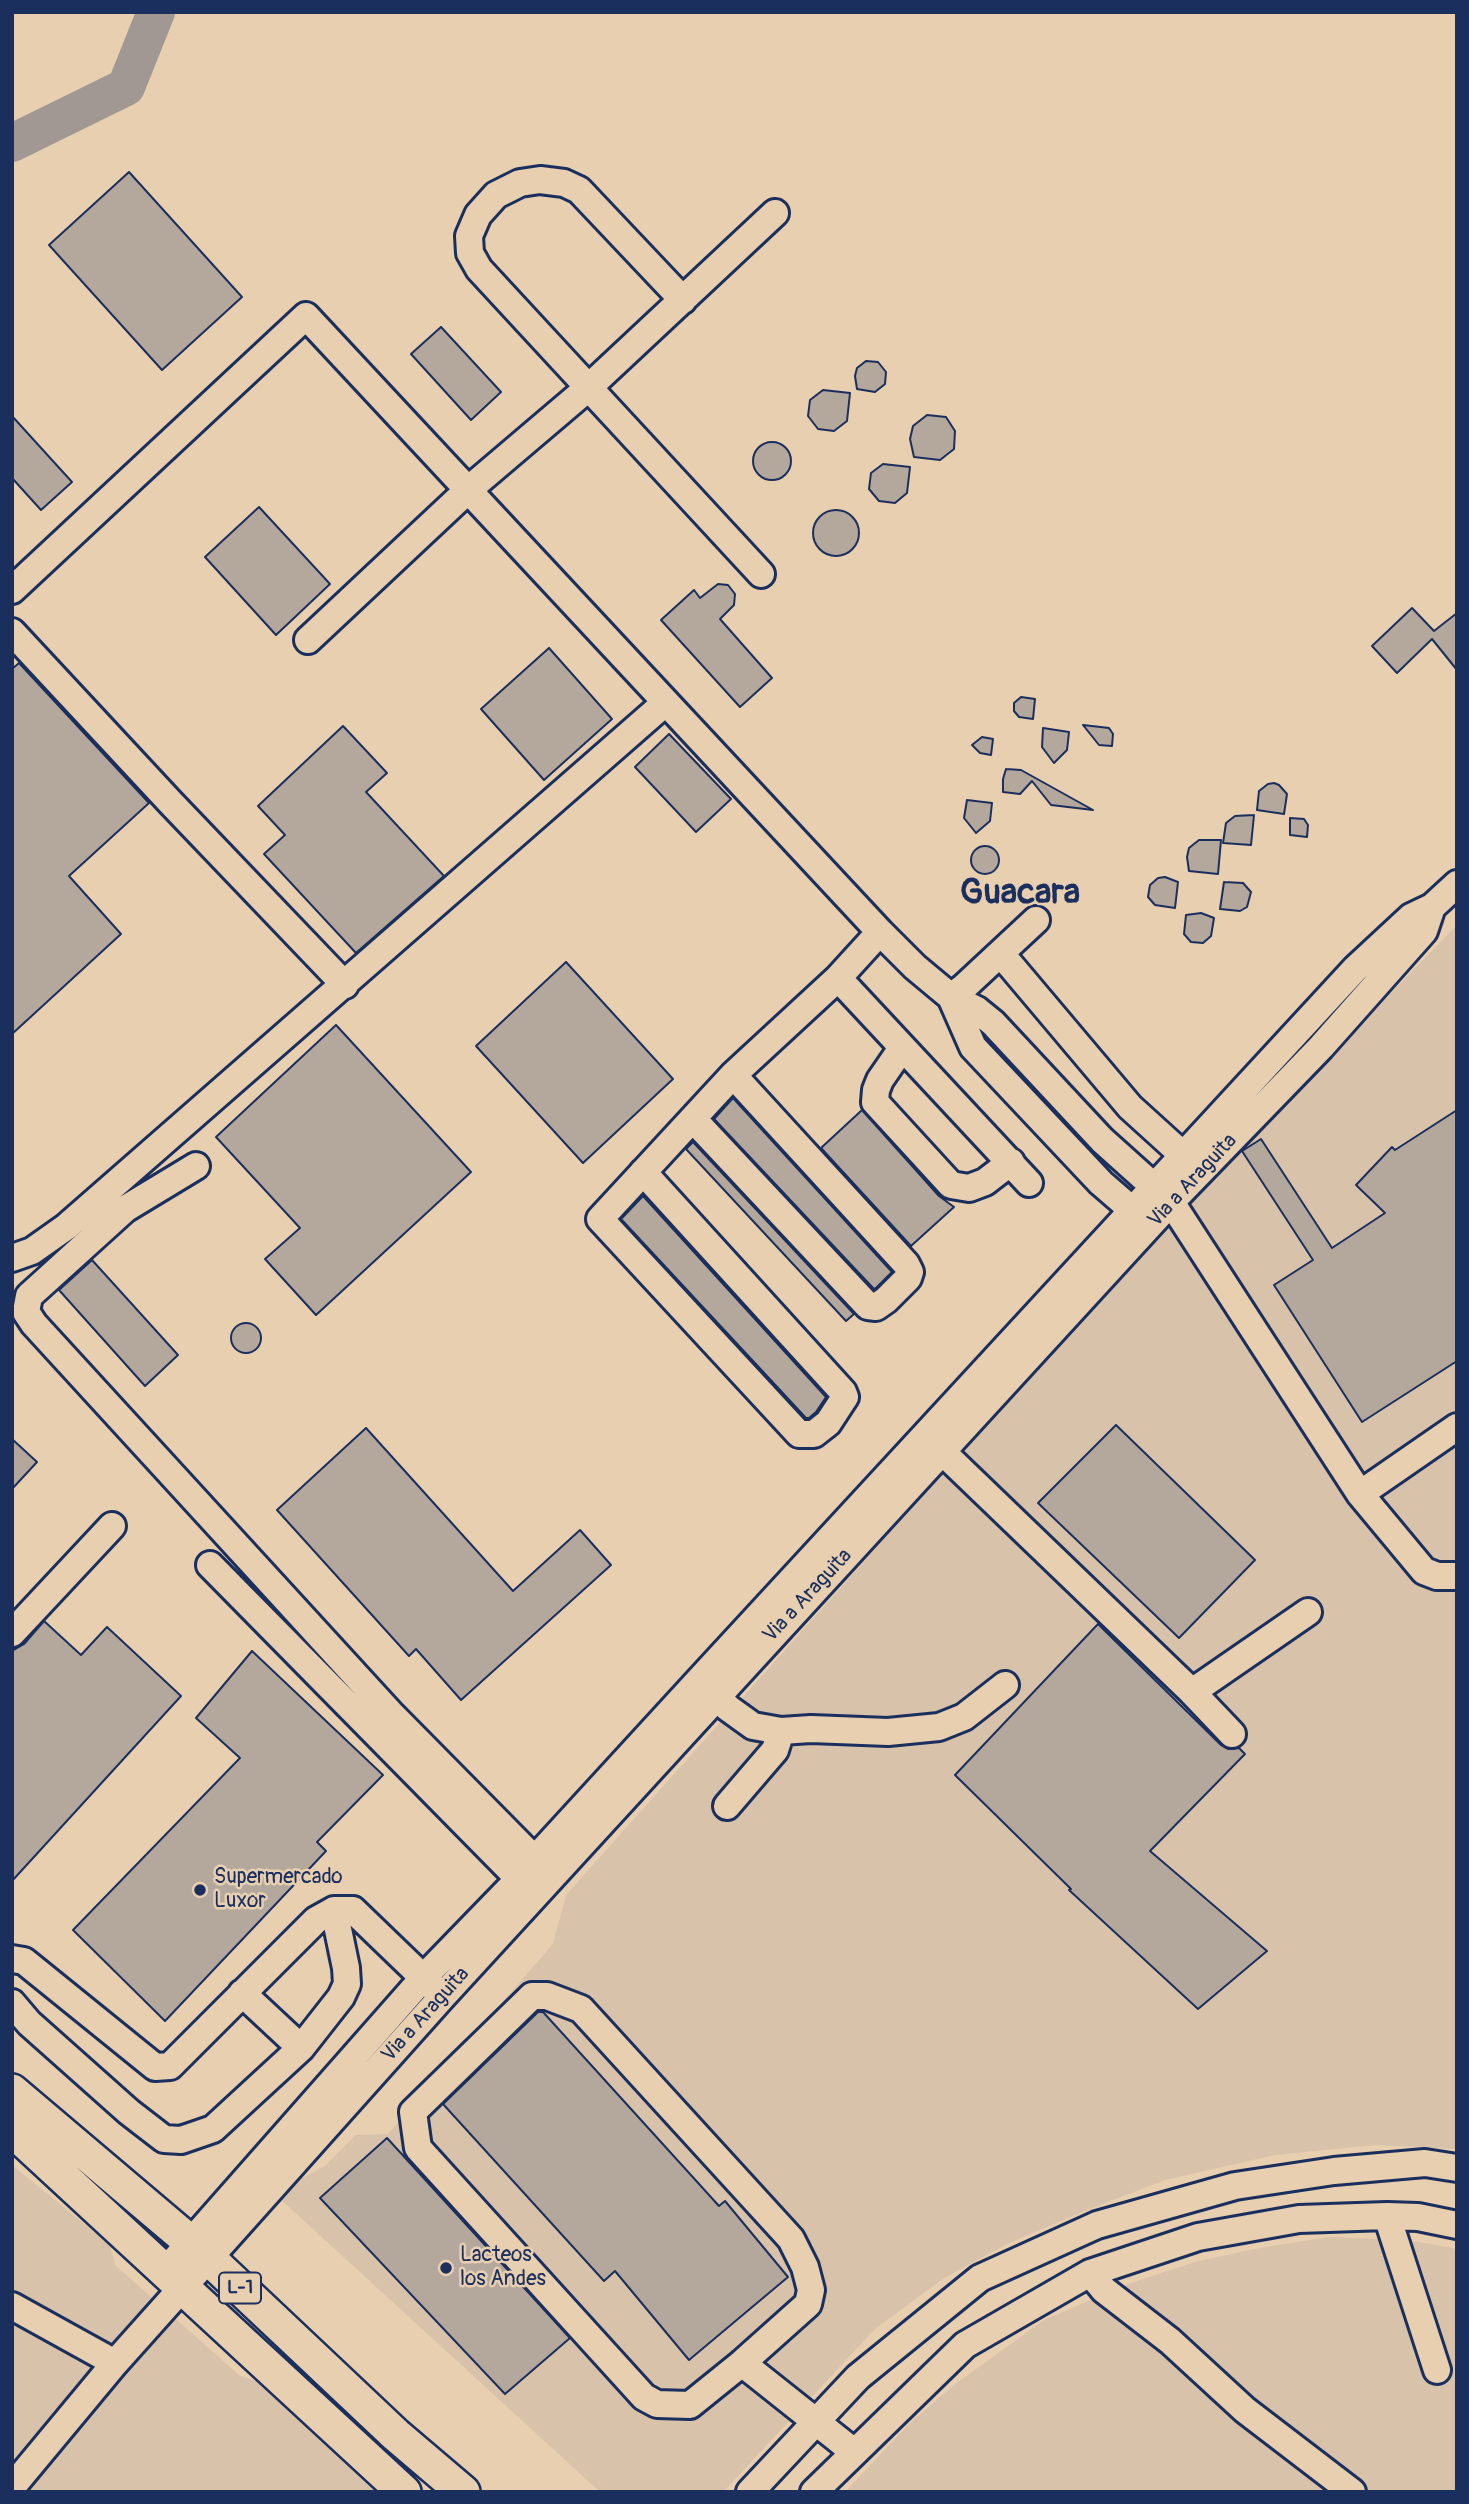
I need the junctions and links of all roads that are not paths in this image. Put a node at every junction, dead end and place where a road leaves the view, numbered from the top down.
1 (775, 213) dead end
2 (683, 300) junction
3 (588, 388) junction
4 (468, 490) junction
5 (761, 574) dead end
6 (12, 590) edge
7 (12, 632) edge
8 (308, 640) dead end
9 (665, 703) junction
10 (1457, 884) edge
11 (1035, 920) dead end
12 (880, 932) junction
13 (1001, 954) junction
14 (838, 978) junction
15 (345, 985) junction
16 (951, 997) junction
17 (902, 1048) junction
18 (733, 1074) junction
19 (693, 1119) junction
20 (1011, 1162) junction
21 (1192, 1164) junction
22 (196, 1167) dead end
23 (643, 1172) junction
24 (1029, 1183) dead end
25 (1163, 1195) junction
26 (1142, 1218) junction
27 (12, 1258) edge
28 (1457, 1427) edge
29 (934, 1443) junction
30 (1360, 1494) junction
31 (113, 1526) dead end
32 (210, 1565) dead end
33 (1457, 1576) edge
34 (1308, 1612) dead end
35 (12, 1633) edge
36 (1004, 1685) dead end
37 (708, 1687) junction
38 (1192, 1692) junction
39 (781, 1731) junction
40 (1232, 1734) dead end
41 (727, 1806) dead end
42 (536, 1877) junction
43 (334, 1910) junction
44 (12, 1959) edge
45 (424, 1977) junction
46 (242, 1993) junction
47 (442, 1997) junction
48 (12, 2003) edge
49 (302, 2048) junction
50 (12, 2091) edge
51 (12, 2130) edge
52 (1457, 2168) edge
53 (1387, 2216) junction
54 (1457, 2225) edge
55 (200, 2251) junction
56 (1090, 2273) junction
57 (174, 2280) junction
58 (12, 2306) edge
59 (115, 2363) junction
60 (742, 2363) junction
61 (1437, 2370) dead end
62 (817, 2421) junction
63 (855, 2452) junction
64 (12, 2487) edge
65 (404, 2492) edge
66 (463, 2492) edge
67 (750, 2492) edge
68 (814, 2492) edge
69 (1352, 2492) edge

1 - 2 street
2 - 3 street
2 - 3 street
3 - 4 street
3 - 5 street
4 - 6 street
4 - 8 street
4 - 9 street
7 - 15 street
9 - 12 street
9 - 15 street
10 - 21 street, Via a Araguita
11 - 13 street
12 - 14 street
12 - 16 street
13 - 16 street
13 - 21 street
14 - 17 street
14 - 18 street
15 - 27 street
16 - 25 street
16 - 26 street
17 - 20 street
17 - 20 street
18 - 19 street
18 - 19 street
19 - 23 street
20 - 24 street
21 - 25 street, Via a Araguita
22 - 42 street
23 - 23 street
25 - 26 street, Via a Araguita
25 - 30 street
26 - 29 street, Via a Araguita
28 - 30 street
29 - 37 street, Via a Araguita
29 - 38 street
30 - 33 street
31 - 35 street
32 - 42 street
34 - 38 street
36 - 39 street
37 - 39 street
37 - 42 street, Via a Araguita
38 - 40 street
39 - 41 street
42 - 45 street, Via a Araguita
42 - 47 street, Via a Araguita
43 - 45 street
43 - 46 street
43 - 49 street
44 - 46 street
45 - 47 street
45 - 55 street, Via a Araguita
46 - 49 street
47 - 55 street, Via a Araguita
48 - 49 street
50 - 55 main road, L-1
51 - 57 main road, L-1
52 - 62 street
53 - 54 street
53 - 56 street
53 - 61 street
55 - 57 street, Via a Araguita
55 - 66 main road, L-1
56 - 63 street
56 - 69 street
57 - 59 street, Via a Araguita
57 - 65 main road, L-1
58 - 59 street
59 - 64 street, Via a Araguita
60 - 60 street
60 - 62 street
62 - 63 street
62 - 67 street
63 - 68 street

